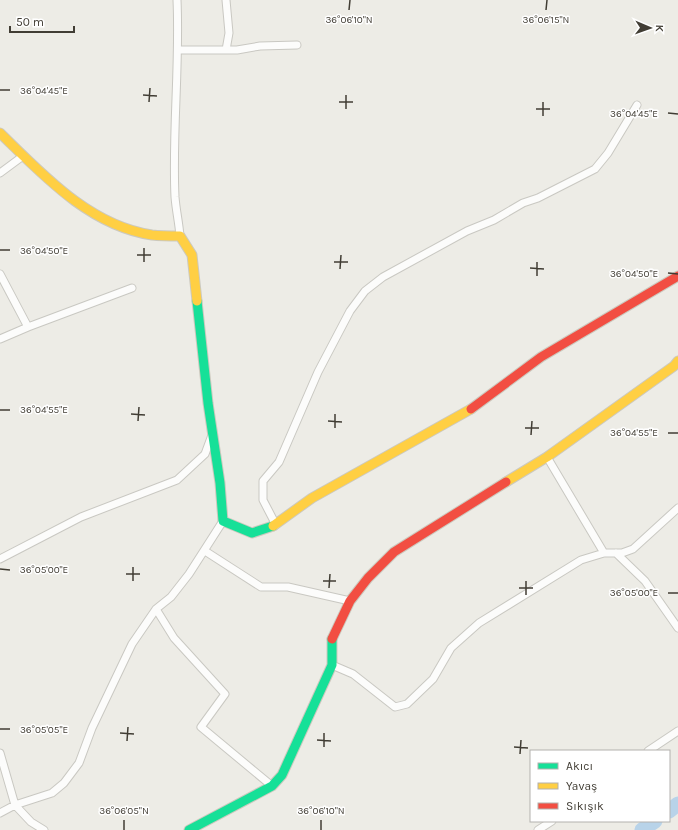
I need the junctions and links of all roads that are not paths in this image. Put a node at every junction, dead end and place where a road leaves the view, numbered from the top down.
1 (177, 0) edge
2 (226, 0) edge
3 (297, 45) dead end
4 (179, 50) junction
5 (226, 50) junction
6 (636, 105) dead end
7 (0, 133) edge
8 (23, 156) junction
9 (0, 173) edge
10 (180, 236) junction
11 (0, 274) edge
12 (678, 276) edge
13 (132, 288) dead end
14 (28, 327) junction
15 (0, 340) edge
16 (677, 364) edge
17 (212, 435) junction
18 (547, 458) junction
19 (678, 508) edge
20 (223, 522) junction
21 (276, 525) junction
22 (205, 551) junction
23 (604, 553) junction
24 (616, 553) junction
25 (0, 559) edge
26 (350, 601) junction
27 (156, 609) junction
28 (678, 628) edge
29 (332, 666) junction
30 (678, 731) edge
31 (650, 750) edge
32 (0, 752) edge
33 (272, 786) junction
34 (15, 805) junction
35 (0, 813) edge
36 (550, 822) edge
37 (44, 830) edge
38 (189, 830) edge
39 (538, 830) edge

1 - 4 street
2 - 5 street
3 - 5 street
4 - 5 street
4 - 10 street
6 - 21 street
7 - 8 street
8 - 9 street
8 - 10 street
10 - 17 street
11 - 14 street
12 - 21 street
13 - 14 street
14 - 15 street
16 - 18 street
17 - 20 street
17 - 25 street
18 - 23 street
18 - 26 street
19 - 24 street
20 - 21 street
20 - 22 street
22 - 26 street
22 - 27 street
23 - 24 street
23 - 29 street
24 - 28 street
26 - 29 street
27 - 33 street
27 - 34 street
29 - 33 street
30 - 31 street
32 - 34 street
33 - 38 street
34 - 35 street
34 - 37 street
36 - 39 street

